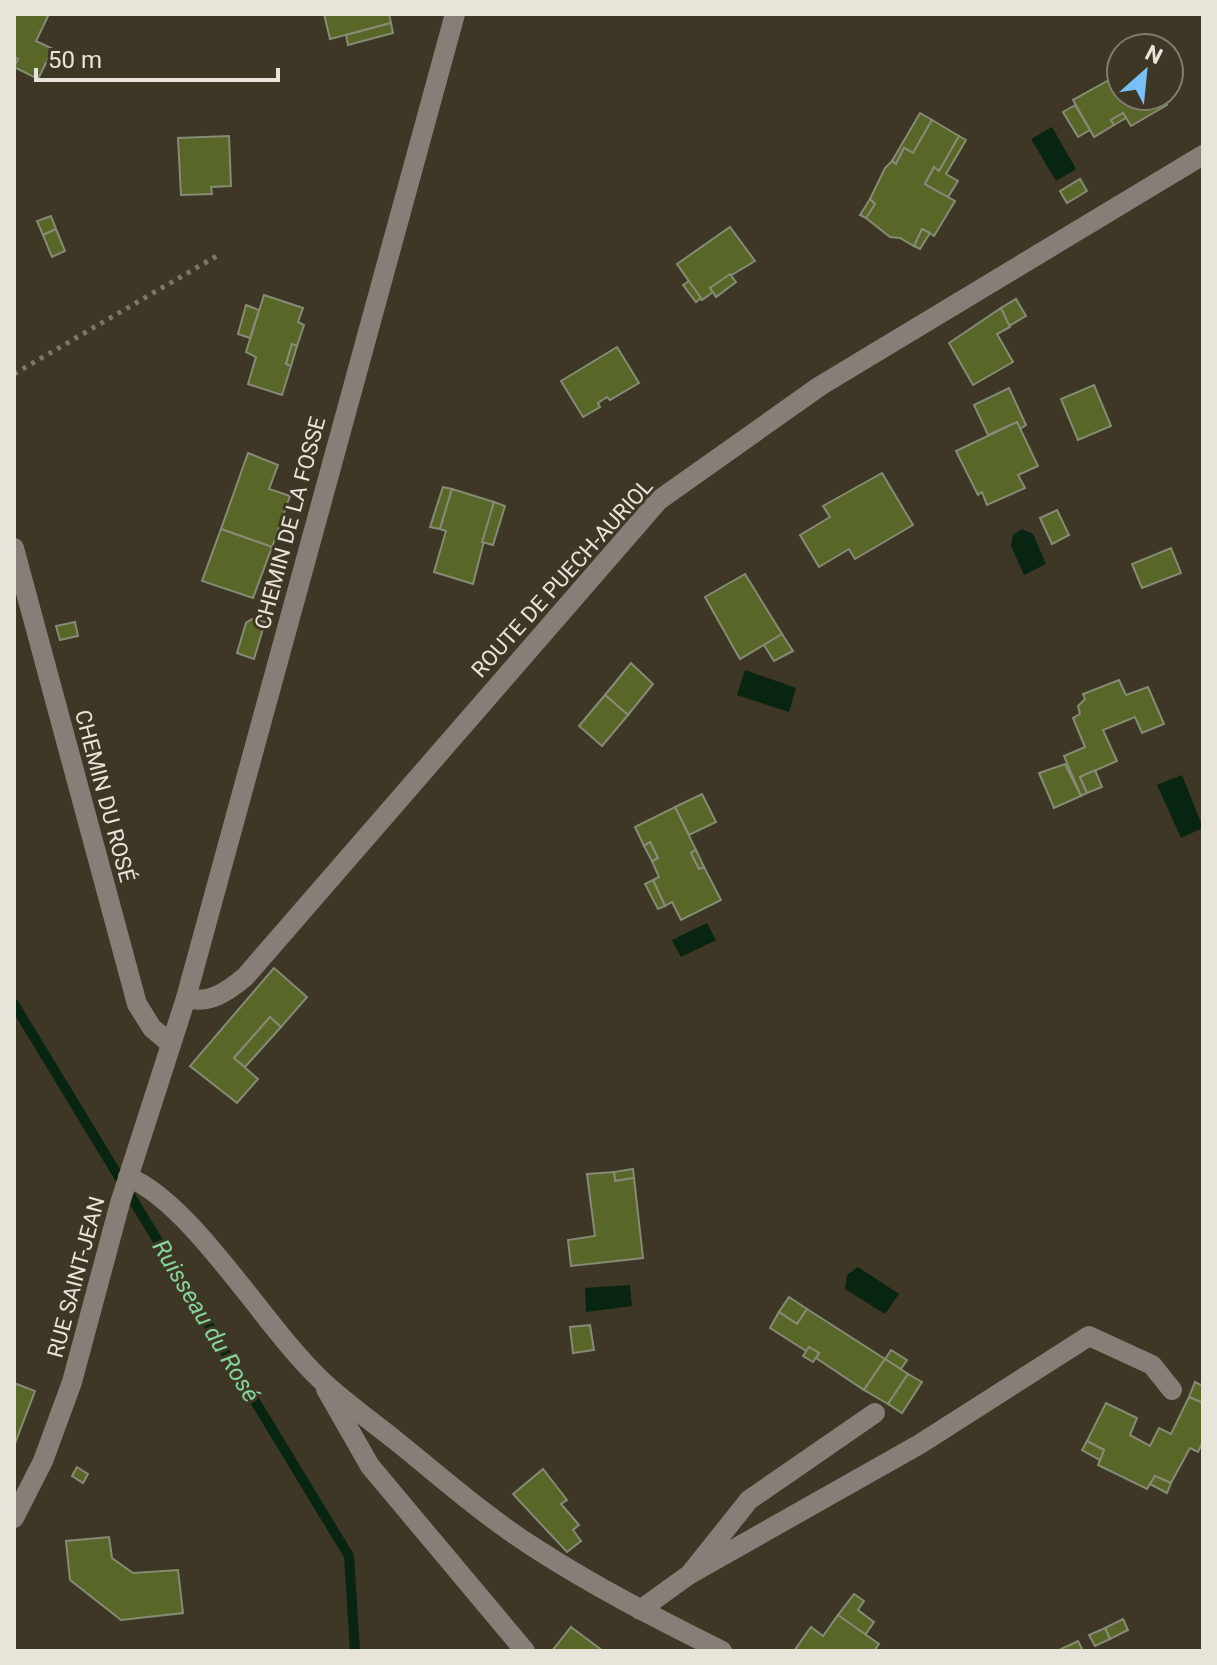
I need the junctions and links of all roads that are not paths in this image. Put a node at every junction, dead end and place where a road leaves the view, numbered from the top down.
1 (455, 14) edge
2 (1203, 155) edge
3 (14, 548) edge
4 (186, 998) junction
5 (171, 1044) junction
6 (128, 1177) junction
7 (320, 1379) junction
8 (1172, 1390) dead end
9 (875, 1413) dead end
10 (14, 1518) edge
11 (690, 1574) junction
12 (640, 1610) junction
13 (525, 1651) edge
14 (722, 1651) edge

1 - 4 street, CHEMIN DE LA FOSSE
2 - 4 street, ROUTE DE PUECH-AURIOL
3 - 5 street, CHEMIN DU ROSÉ
4 - 5 street, CHEMIN DE LA FOSSE
5 - 6 street, RUE SAINT-JEAN
6 - 7 street
6 - 10 street, RUE SAINT-JEAN
7 - 12 street
7 - 13 street
8 - 11 street
9 - 11 street
11 - 12 street
12 - 14 street

